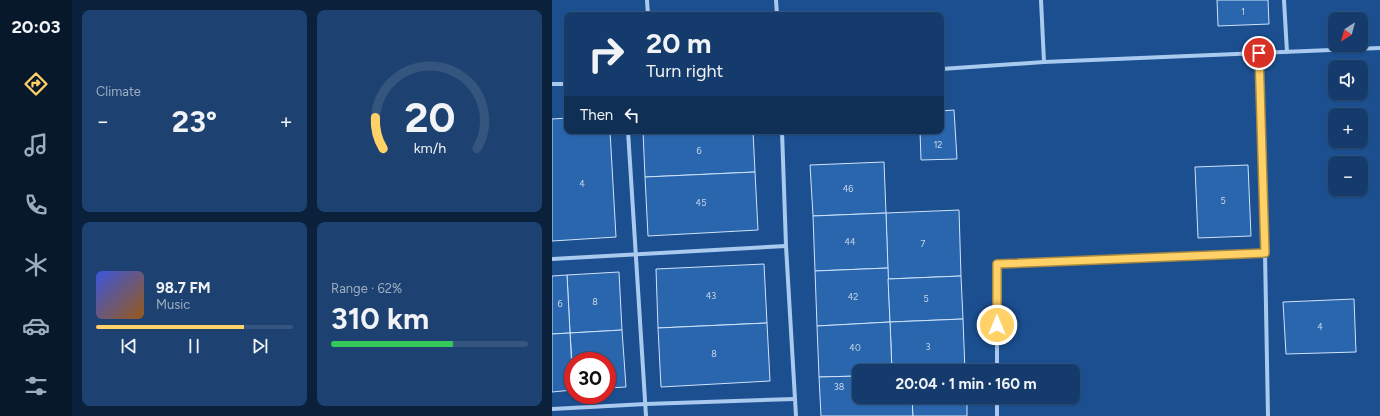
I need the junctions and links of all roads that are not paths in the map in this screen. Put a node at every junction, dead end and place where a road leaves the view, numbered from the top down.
1 (647, 0) edge
2 (776, 0) edge
3 (1041, 0) edge
4 (1284, 0) edge
5 (648, 12) edge
6 (777, 12) edge
7 (1380, 48) edge
8 (1287, 52) junction
9 (1259, 53) junction
10 (1044, 62) junction
11 (944, 69) edge
12 (552, 84) edge
13 (564, 84) edge
14 (628, 134) edge
15 (782, 134) edge
16 (786, 246) junction
17 (1265, 253) junction
18 (636, 255) junction
19 (552, 259) edge
20 (997, 364) edge
21 (794, 399) junction
22 (646, 404) junction
23 (997, 404) edge
24 (552, 409) edge
25 (646, 416) edge
26 (796, 416) edge
27 (997, 416) edge
28 (1268, 416) edge

1 - 5 street
2 - 6 street
3 - 10 street
4 - 8 street
7 - 8 street
8 - 9 street
9 - 10 street
9 - 17 street
10 - 11 street
12 - 13 street
14 - 18 street
15 - 16 street
16 - 18 street
16 - 21 street
17 - 20 street
17 - 28 street
18 - 19 street
18 - 22 street
21 - 22 street
21 - 26 street
22 - 24 street
22 - 25 street
23 - 27 street

